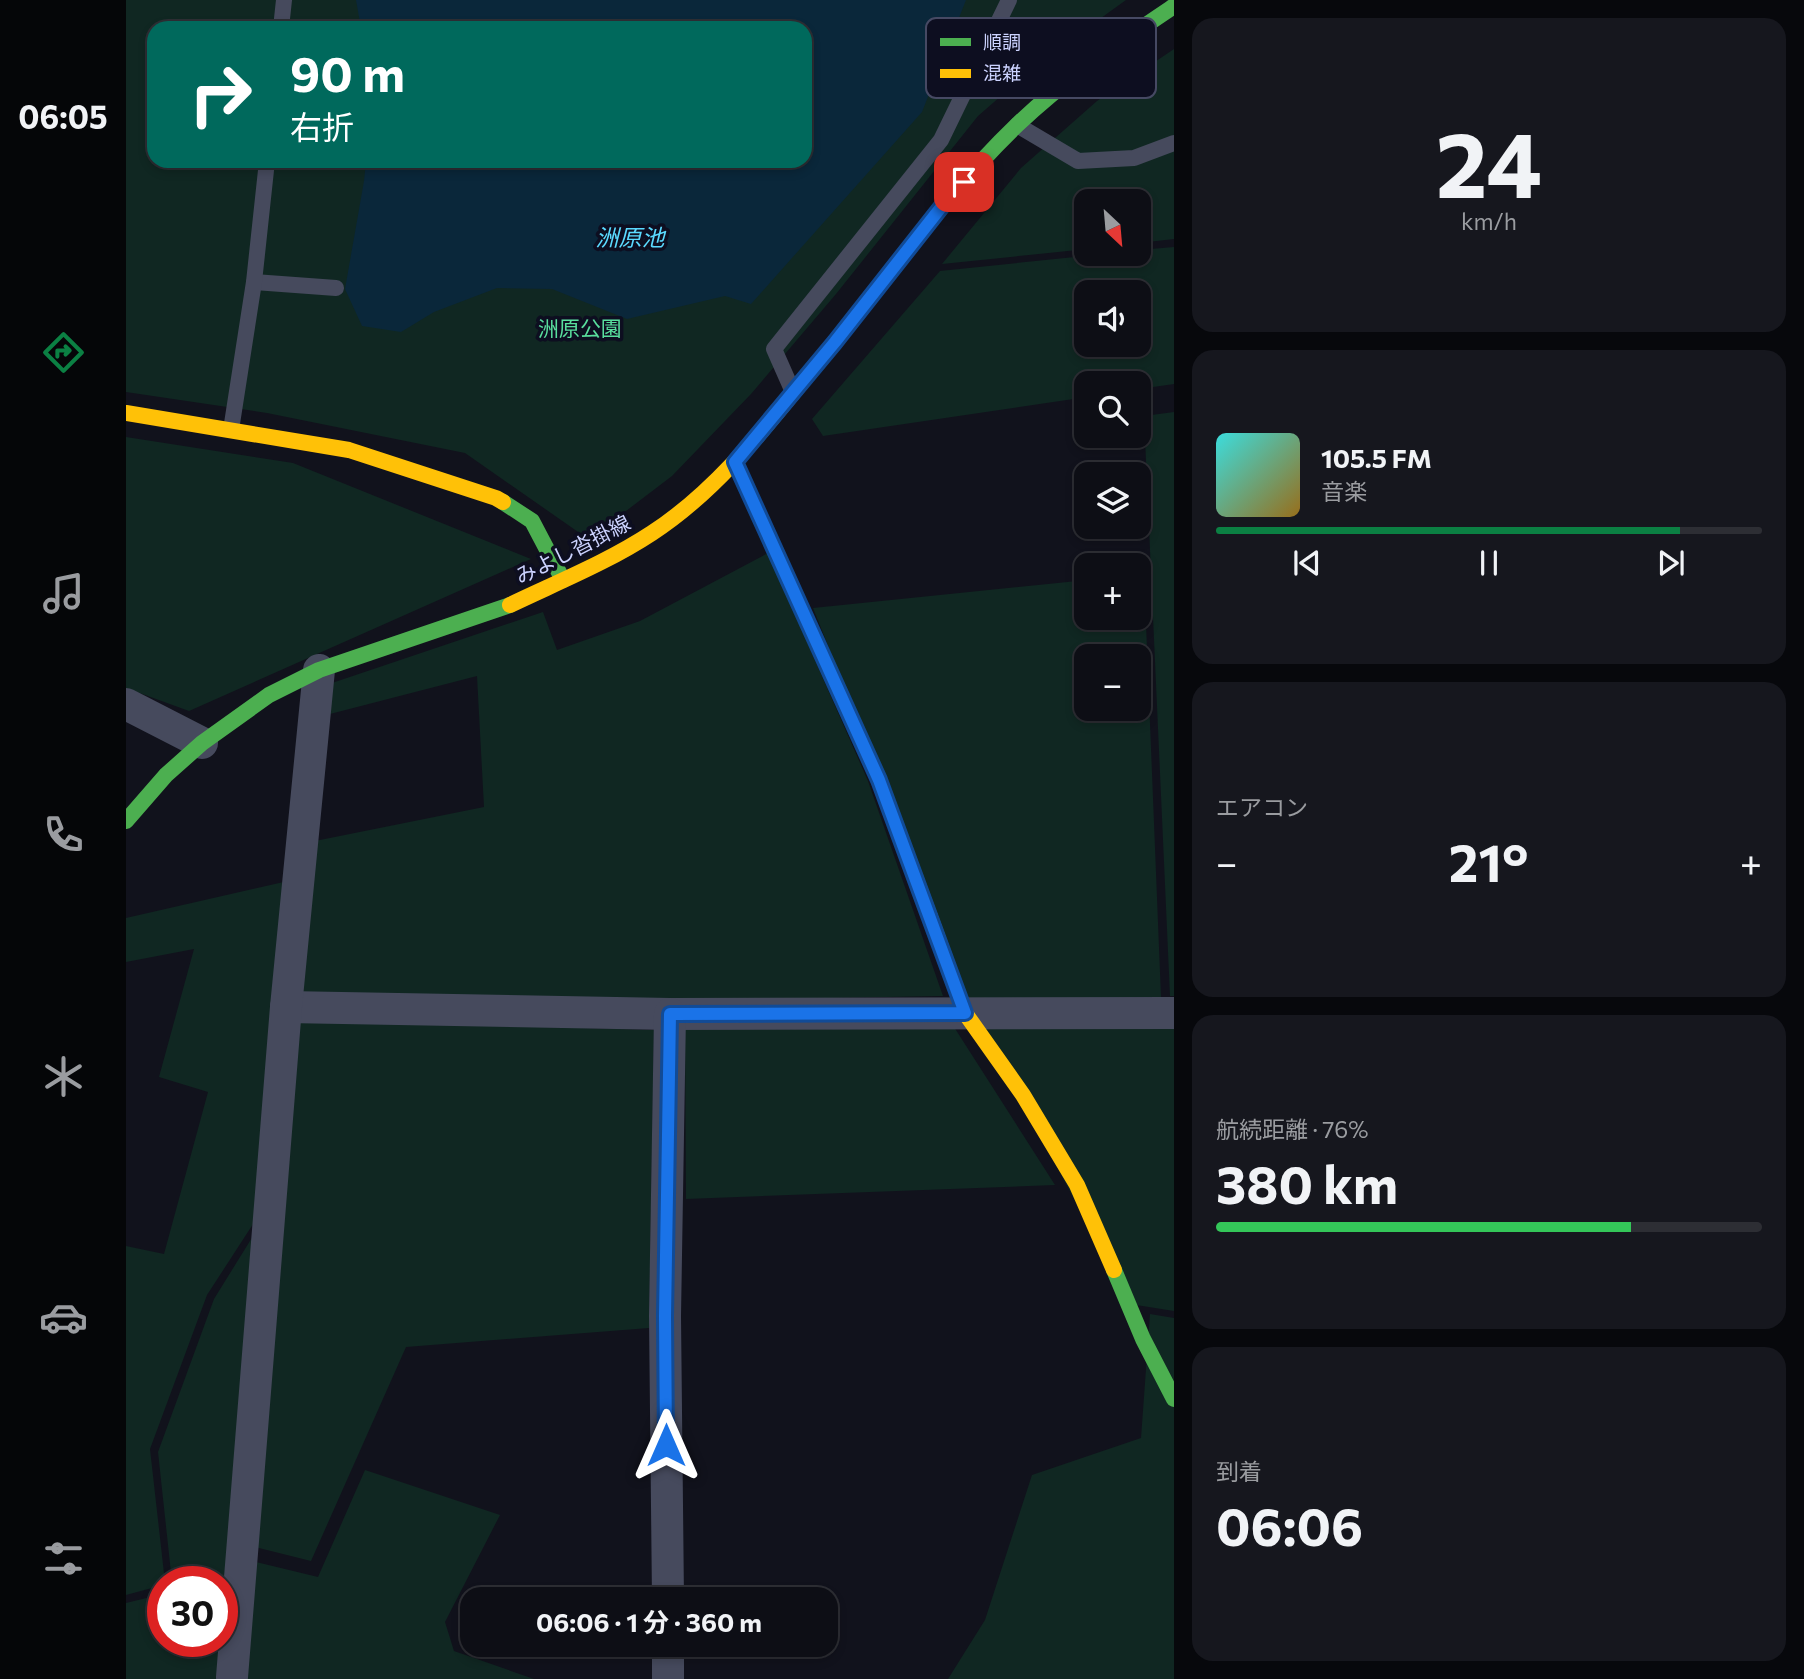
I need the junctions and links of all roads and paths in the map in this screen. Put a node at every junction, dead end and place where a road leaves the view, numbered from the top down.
1 (284, 0) edge
2 (1009, 0) edge
3 (1151, 0) edge
4 (1174, 6) edge
5 (1159, 15) junction
6 (1000, 18) edge
7 (1155, 18) edge
8 (282, 21) edge
9 (961, 98) edge
10 (1048, 98) edge
11 (1017, 125) junction
12 (1174, 143) edge
13 (266, 168) edge
14 (254, 282) junction
15 (336, 288) dead end
16 (794, 394) junction
17 (126, 413) edge
18 (231, 430) junction
19 (735, 462) junction
20 (563, 580) junction
21 (319, 670) junction
22 (126, 704) edge
23 (202, 743) junction
24 (126, 821) edge
25 (286, 1007) junction
26 (965, 1013) junction
27 (1174, 1013) edge
28 (670, 1014) junction
29 (1174, 1399) edge
30 (668, 1587) edge
31 (668, 1657) edge
32 (232, 1677) edge
33 (668, 1679) edge

1 - 8 lane
2 - 6 lane
3 - 5 lane
4 - 5 street, みよし沓掛線
5 - 7 street, みよし沓掛線
9 - 16 lane
10 - 11 street, みよし沓掛線
11 - 12 lane
11 - 16 street, みよし沓掛線
13 - 14 lane
14 - 15 lane
14 - 18 lane
16 - 19 street, みよし沓掛線
17 - 18 street
18 - 20 street
19 - 20 street, みよし沓掛線
19 - 26 street
20 - 21 street, みよし沓掛線
21 - 23 street, みよし沓掛線
21 - 25 street
22 - 23 street
23 - 24 street, みよし沓掛線
25 - 28 street
25 - 32 street
26 - 27 street
26 - 28 street
26 - 29 street
28 - 30 street
31 - 33 street

